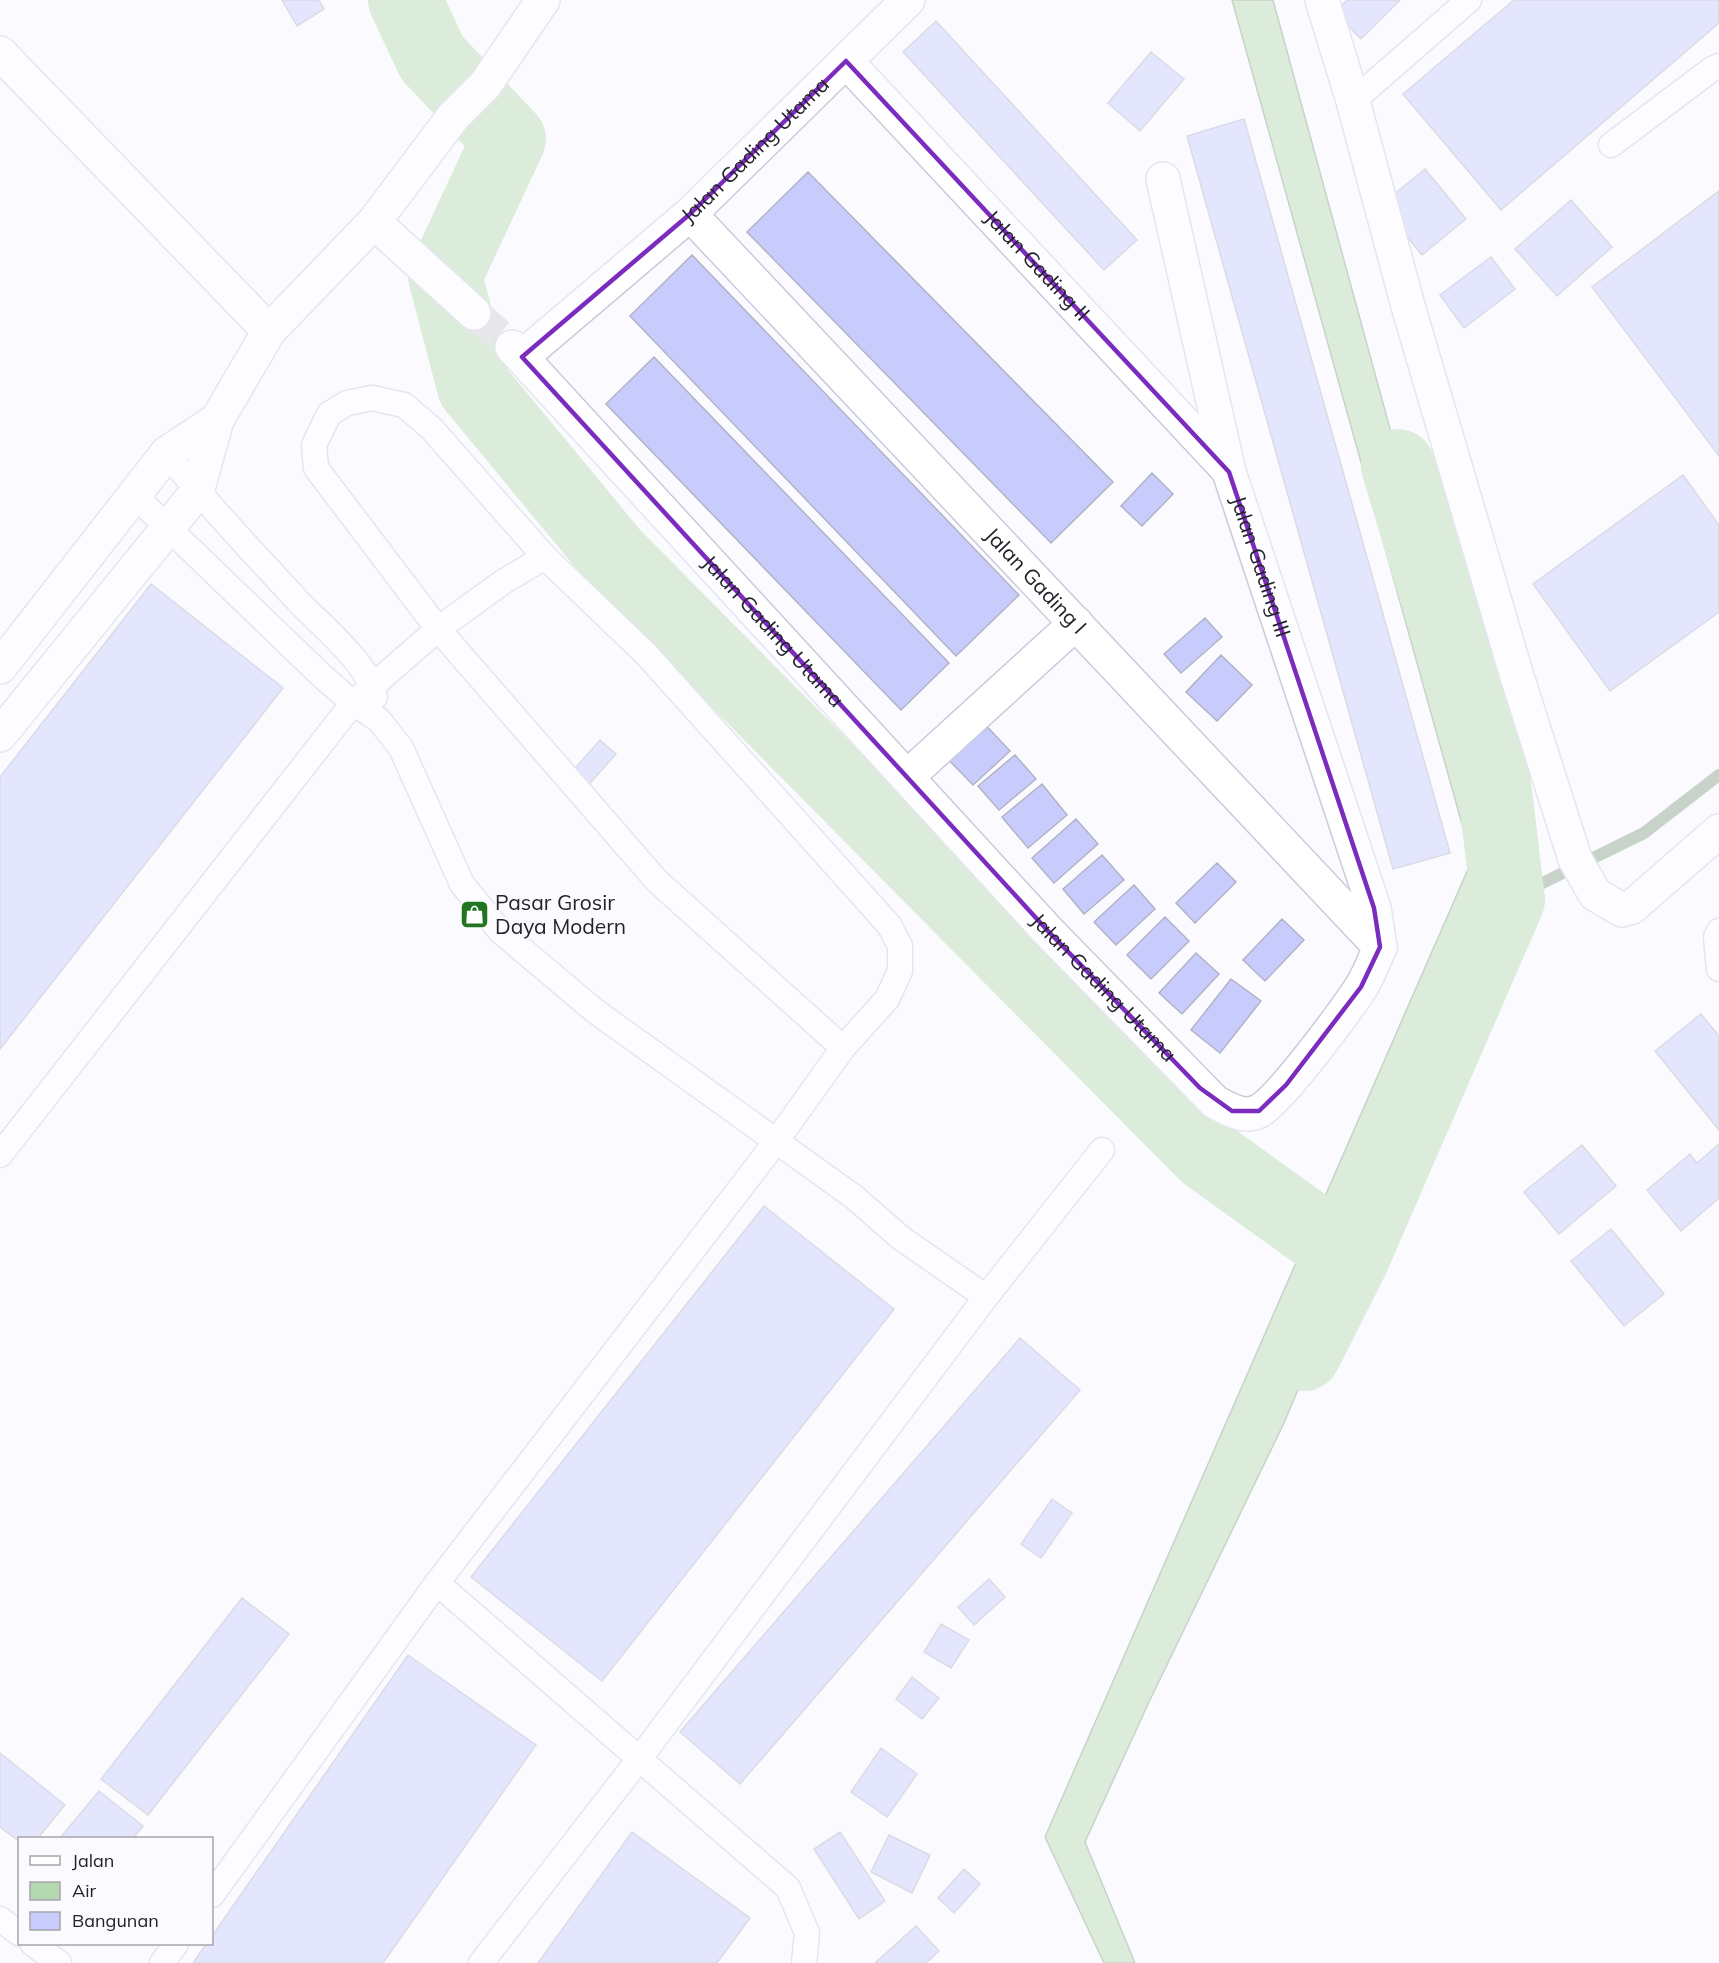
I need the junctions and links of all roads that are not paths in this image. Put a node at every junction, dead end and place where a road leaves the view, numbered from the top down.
1 (543, 0) edge
2 (908, 0) edge
3 (1322, 0) edge
4 (1469, 0) edge
5 (0, 53) edge
6 (846, 61) junction
7 (1719, 66) edge
8 (1353, 101) junction
9 (1611, 145) dead end
10 (1163, 179) dead end
11 (690, 214) junction
12 (374, 222) junction
13 (474, 313) tunnel mouth
14 (269, 331) junction
15 (217, 420) junction
16 (167, 453) junction
17 (1230, 472) junction
18 (197, 492) junction
19 (134, 495) junction
20 (167, 529) junction
21 (545, 557) junction
22 (1076, 623) junction
23 (438, 629) junction
24 (0, 667) edge
25 (372, 683) junction
26 (352, 702) junction
27 (379, 720) junction
28 (0, 735) edge
29 (907, 777) junction
30 (1719, 831) edge
31 (1719, 931) edge
32 (1380, 947) junction
33 (1719, 969) edge
34 (843, 1048) junction
35 (775, 1143) junction
36 (1102, 1150) dead end
37 (0, 1155) edge
38 (986, 1297) junction
39 (438, 1583) junction
40 (640, 1758) junction
41 (213, 1894) edge
42 (0, 1919) edge
43 (18, 1932) edge
44 (34, 1945) edge
45 (175, 1945) edge
46 (59, 1963) edge
47 (162, 1963) edge
48 (481, 1963) edge
49 (804, 1963) edge

1 - 12 street
2 - 6 street, Jalan Gading Utama
3 - 8 street
4 - 8 lane
5 - 14 street
6 - 11 street, Jalan Gading Utama
6 - 17 street, Jalan Gading II
7 - 9 lane
8 - 30 street
10 - 17 street, Jalan Gading III
11 - 22 street, Jalan Gading I
11 - 29 street, Jalan Gading Utama
12 - 13 street
12 - 14 street
14 - 15 street
15 - 16 street
15 - 18 street
16 - 18 lane
16 - 19 street
17 - 32 street, Jalan Gading III
18 - 20 street
18 - 25 lane
19 - 20 lane
19 - 24 street
20 - 26 lane
20 - 28 street
21 - 23 lane
21 - 23 lane
21 - 34 lane
22 - 29 street
22 - 32 street, Jalan Gading I
23 - 25 lane
23 - 34 lane
25 - 26 lane
25 - 27 lane
26 - 27 lane
26 - 37 lane
27 - 35 lane
29 - 32 street, Jalan Gading Utama
31 - 33 lane
34 - 35 lane
35 - 38 lane
35 - 39 lane
36 - 38 lane
38 - 40 lane
39 - 40 lane
39 - 41 lane
40 - 48 lane
40 - 49 lane
42 - 43 lane
44 - 46 lane
45 - 47 lane

